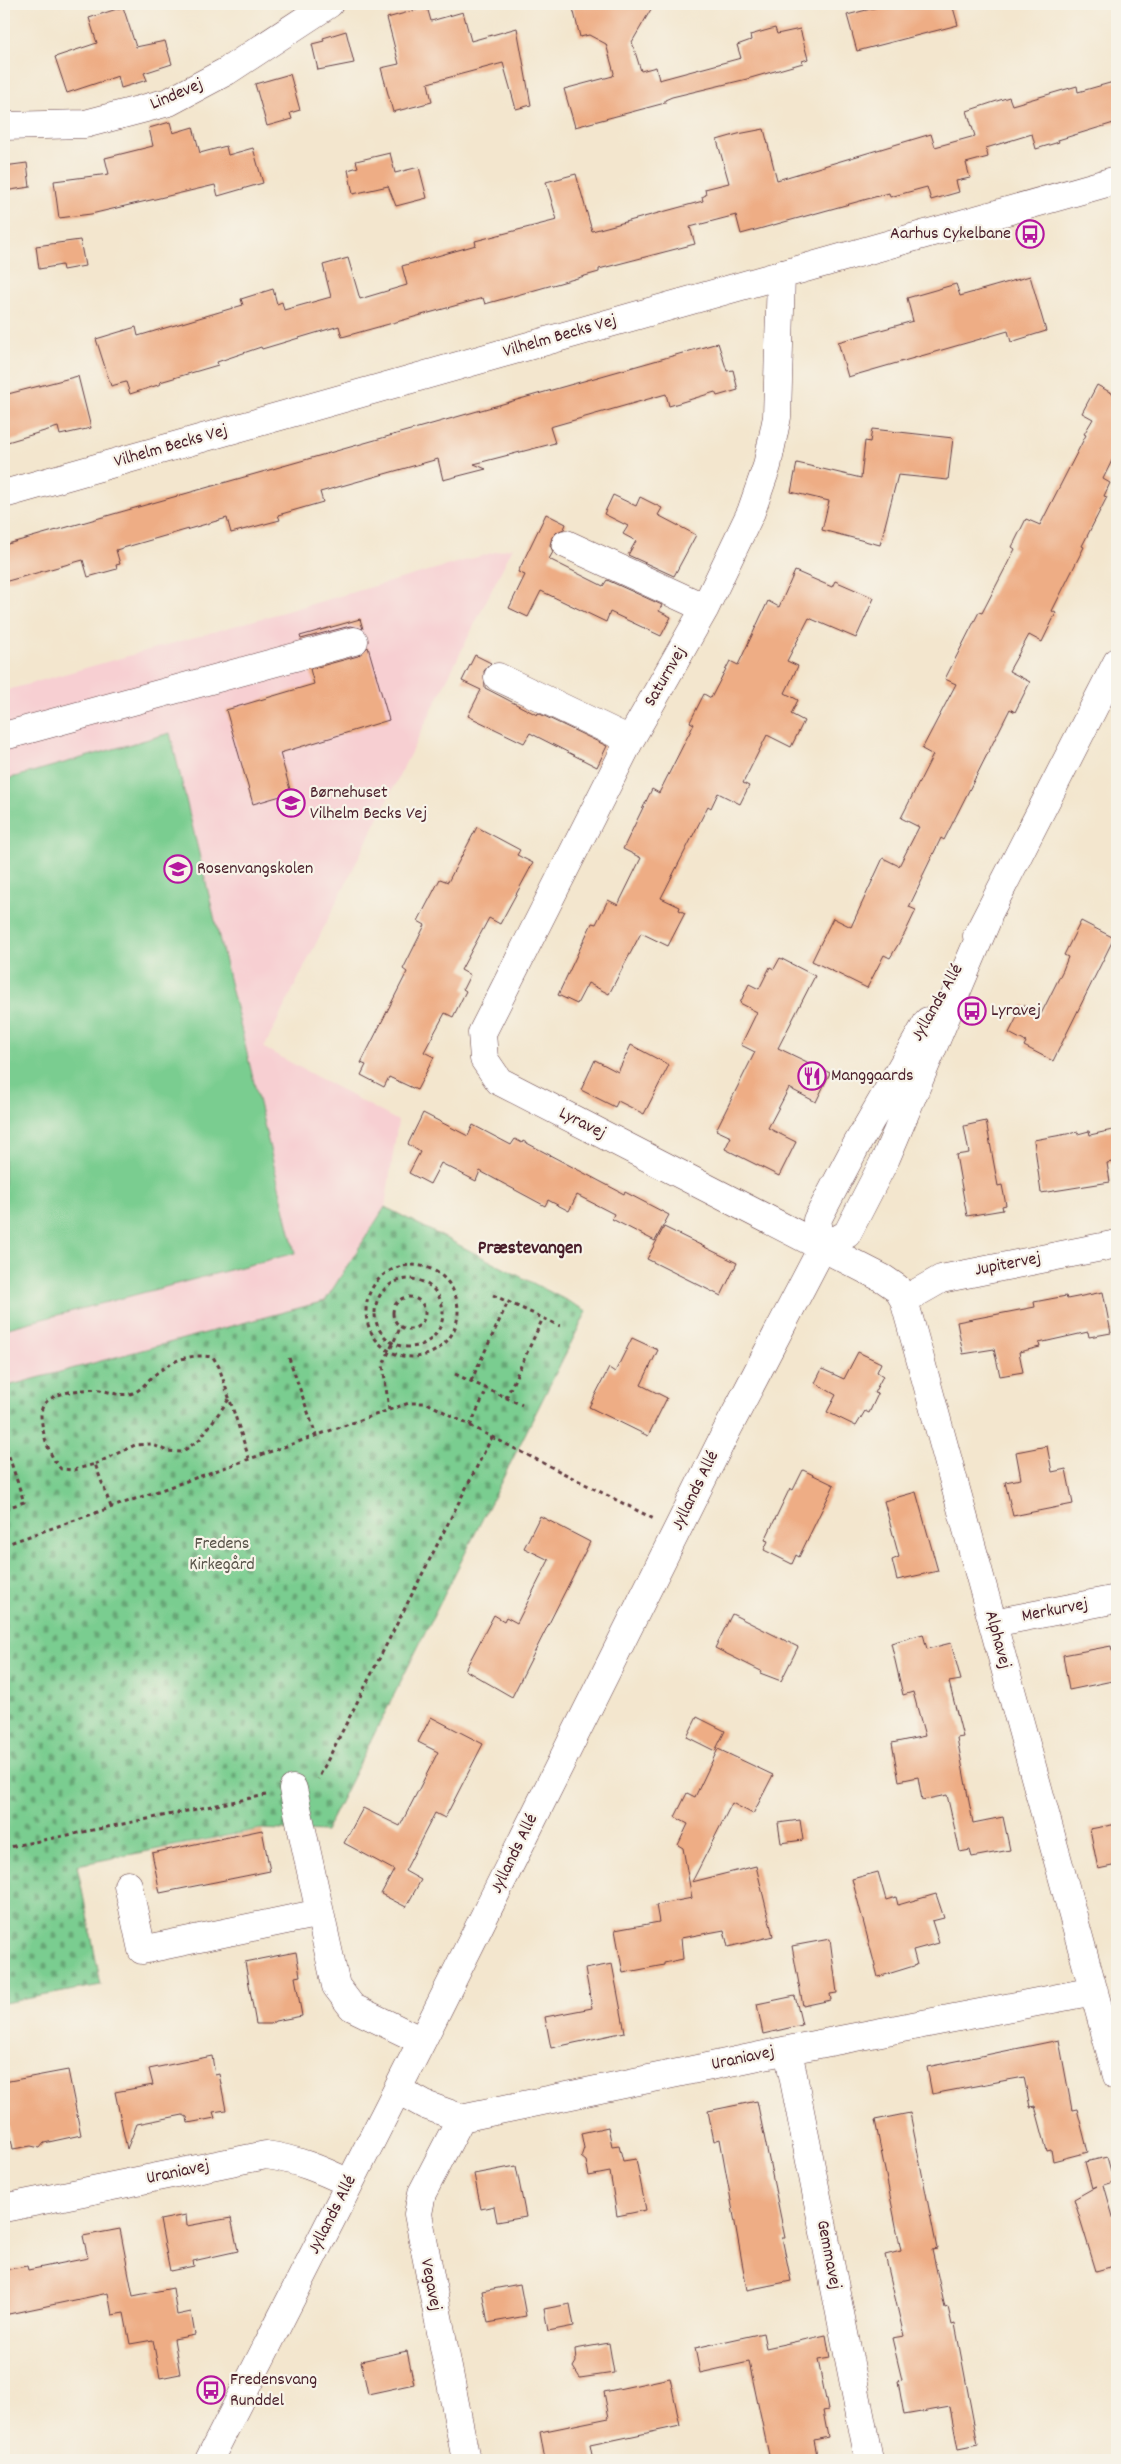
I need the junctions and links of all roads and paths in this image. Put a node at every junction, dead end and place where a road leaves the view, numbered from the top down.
1 (329, 4) edge
2 (4, 126) edge
3 (1117, 180) edge
4 (781, 274) junction
5 (4, 494) edge
6 (566, 544) dead end
7 (705, 608) junction
8 (354, 641) dead end
9 (1117, 662) edge
10 (498, 677) dead end
11 (4, 736) edge
12 (630, 740) junction
13 (484, 1059) joint
14 (1117, 1244) edge
15 (822, 1248) junction
16 (493, 1295) dead end
17 (904, 1300) junction
18 (508, 1302) junction
19 (543, 1318) junction
20 (400, 1326) junction
21 (560, 1326) dead end
22 (393, 1343) junction
23 (390, 1351) junction
24 (289, 1358) dead end
25 (455, 1374) dead end
26 (471, 1381) junction
27 (487, 1389) junction
28 (230, 1398) junction
29 (506, 1398) junction
30 (522, 1405) dead end
31 (389, 1410) junction
32 (470, 1426) junction
33 (316, 1436) junction
34 (492, 1437) junction
35 (4, 1441) edge
36 (249, 1458) junction
37 (95, 1464) junction
38 (111, 1507) junction
39 (4, 1509) edge
40 (677, 1530) junction
41 (4, 1545) edge
42 (1117, 1599) edge
43 (992, 1623) junction
44 (293, 1789) junction
45 (4, 1848) edge
46 (128, 1885) dead end
47 (320, 1913) junction
48 (1094, 1991) junction
49 (422, 2041) junction
50 (788, 2050) junction
51 (1117, 2076) edge
52 (398, 2090) junction
53 (461, 2118) junction
54 (349, 2182) junction
55 (4, 2208) edge
56 (209, 2460) edge
57 (466, 2460) edge
58 (869, 2460) edge

1 - 2 street, Lindevej
3 - 4 street, Vilhelm Becks Vej
4 - 5 street, Vilhelm Becks Vej
4 - 7 street, Saturnvej
6 - 7 street
7 - 12 street, Saturnvej
8 - 11 street
9 - 15 street, Jyllands Allé
10 - 12 street
12 - 13 street, Saturnvej
13 - 15 street, Lyravej
14 - 17 street, Jupitervej
15 - 17 street, Alphavej
15 - 40 street, Jyllands Allé
16 - 18 path
17 - 43 street, Alphavej
18 - 19 path
18 - 26 path
19 - 21 path
19 - 29 path
20 - 20 path
20 - 22 path
22 - 22 path
22 - 23 path
23 - 23 path
23 - 31 path
24 - 33 path
25 - 26 path
26 - 27 path
27 - 29 path
27 - 32 path
28 - 36 path
28 - 37 path
28 - 37 path
29 - 30 path
31 - 32 path
31 - 33 path
32 - 34 path
33 - 36 path
34 - 40 path
34 - 44 path
35 - 39 path
36 - 38 path
37 - 38 path
38 - 41 path
40 - 49 street, Jyllands Allé
42 - 43 street, Merkurvej
43 - 48 street, Alphavej
44 - 45 path
44 - 47 street
46 - 47 street
47 - 49 street
48 - 50 street, Uraniavej
48 - 51 street, Alphavej
49 - 52 street, Jyllands Allé
50 - 53 street, Uraniavej
50 - 58 street, Gemmavej
52 - 53 street
52 - 54 street, Jyllands Allé
53 - 57 street, Vegavej
54 - 55 street, Uraniavej
54 - 56 street, Jyllands Allé

